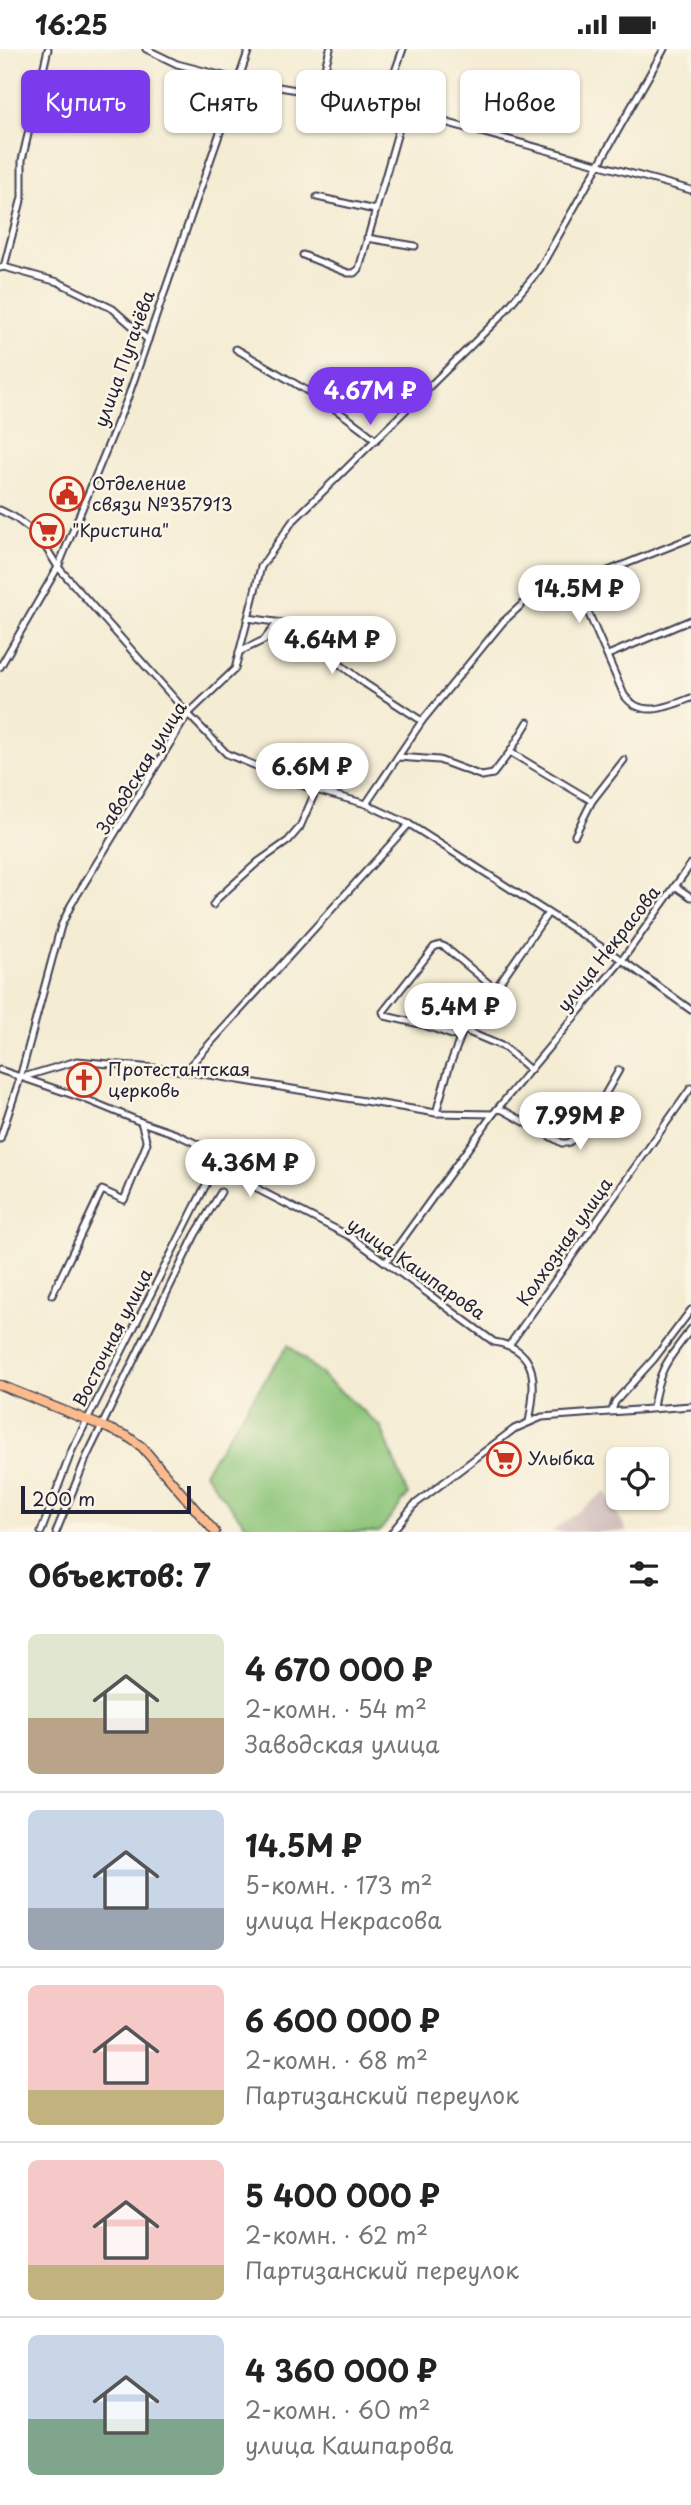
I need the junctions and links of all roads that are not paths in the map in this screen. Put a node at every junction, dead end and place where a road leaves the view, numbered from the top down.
1 (48, 49) edge
2 (146, 49) edge
3 (249, 49) edge
4 (330, 49) edge
5 (403, 49) edge
6 (664, 49) edge
7 (200, 70) edge
8 (242, 70) edge
9 (324, 70) edge
10 (396, 70) edge
11 (446, 123) edge
12 (220, 133) edge
13 (397, 133) edge
14 (599, 166) junction
15 (691, 191) edge
16 (317, 197) dead end
17 (374, 210) junction
18 (368, 237) junction
19 (415, 246) dead end
20 (303, 255) dead end
21 (2, 268) edge
22 (148, 340) junction
23 (236, 349) dead end
24 (376, 440) junction
25 (0, 510) edge
26 (691, 538) edge
27 (58, 566) junction
28 (575, 582) junction
29 (248, 618) junction
30 (691, 620) edge
31 (276, 623) junction
32 (239, 652) junction
33 (608, 655) junction
34 (0, 667) edge
35 (691, 698) edge
36 (188, 715) junction
37 (422, 721) junction
38 (528, 722) dead end
39 (510, 752) junction
40 (398, 757) junction
41 (624, 760) dead end
42 (316, 790) junction
43 (593, 801) junction
44 (366, 804) junction
45 (409, 824) junction
46 (575, 835) dead end
47 (691, 864) edge
48 (675, 886) junction
49 (691, 897) edge
50 (213, 905) dead end
51 (548, 913) junction
52 (622, 960) junction
53 (494, 988) junction
54 (691, 1010) edge
55 (466, 1031) junction
56 (460, 1038) junction
57 (0, 1070) edge
58 (185, 1070) junction
59 (530, 1070) junction
60 (619, 1070) dead end
61 (20, 1078) junction
62 (691, 1088) edge
63 (495, 1112) junction
64 (436, 1114) junction
65 (141, 1122) junction
66 (0, 1139) edge
67 (219, 1159) junction
68 (221, 1192) dead end
69 (181, 1236) junction
70 (188, 1249) junction
71 (386, 1262) junction
72 (52, 1295) dead end
73 (691, 1310) edge
74 (691, 1329) edge
75 (510, 1344) junction
76 (0, 1385) edge
77 (691, 1406) edge
78 (653, 1408) junction
79 (612, 1411) junction
80 (88, 1419) junction
81 (529, 1422) junction
82 (102, 1425) junction
83 (41, 1532) edge
84 (56, 1532) edge
85 (215, 1532) edge
86 (392, 1532) edge

1 - 21 street
2 - 7 street
3 - 8 street, улица Пугачёва
4 - 9 street
5 - 10 street
6 - 14 street, Заводская улица
11 - 14 street
12 - 22 street, улица Пугачёва
13 - 17 street
14 - 15 street
14 - 24 street, Заводская улица
16 - 17 street
17 - 18 street
18 - 19 street
18 - 20 street
21 - 22 street
22 - 27 street, улица Пугачёва
23 - 24 street
24 - 29 street, Заводская улица
25 - 27 street
26 - 28 street
27 - 34 street, улица Пугачёва
27 - 36 street
28 - 33 street
28 - 37 street
29 - 31 street
29 - 32 street, Заводская улица
30 - 33 street
31 - 32 street
31 - 37 street
32 - 36 street, Заводская улица
33 - 35 street
36 - 42 street
36 - 61 street, Заводская улица
37 - 40 street
38 - 39 street
39 - 40 street
39 - 43 street
40 - 44 street
41 - 43 street
42 - 44 street
42 - 50 street
43 - 46 street
44 - 45 street
45 - 51 street
45 - 58 street
47 - 48 street, улица Некрасова
48 - 49 street, улица Некрасова
48 - 52 street, улица Некрасова
51 - 52 street
51 - 53 street
52 - 54 street
52 - 59 street, улица Некрасова
53 - 55 street
53 - 56 street
55 - 56 street
55 - 59 street
56 - 64 street
57 - 61 street, улица Кашпарова
58 - 61 street
58 - 64 street
59 - 63 street, улица Некрасова
60 - 63 street
61 - 65 street, улица Кашпарова
61 - 66 street, Заводская улица
62 - 75 street, Колхозная улица
63 - 64 street
63 - 71 street, улица Некрасова
65 - 67 street, улица Кашпарова
65 - 72 street
67 - 69 street, Восточная улица
67 - 71 street, улица Кашпарова
68 - 70 street, Восточная улица
69 - 70 street
69 - 80 street, Восточная улица
70 - 82 street, Восточная улица
71 - 75 street, улица Кашпарова
73 - 79 street
74 - 78 street
75 - 81 street
76 - 80 main road
77 - 78 street
78 - 79 street
79 - 81 street
80 - 82 main road
80 - 83 street, Восточная улица
81 - 86 street
82 - 84 street, Восточная улица
82 - 85 main road

